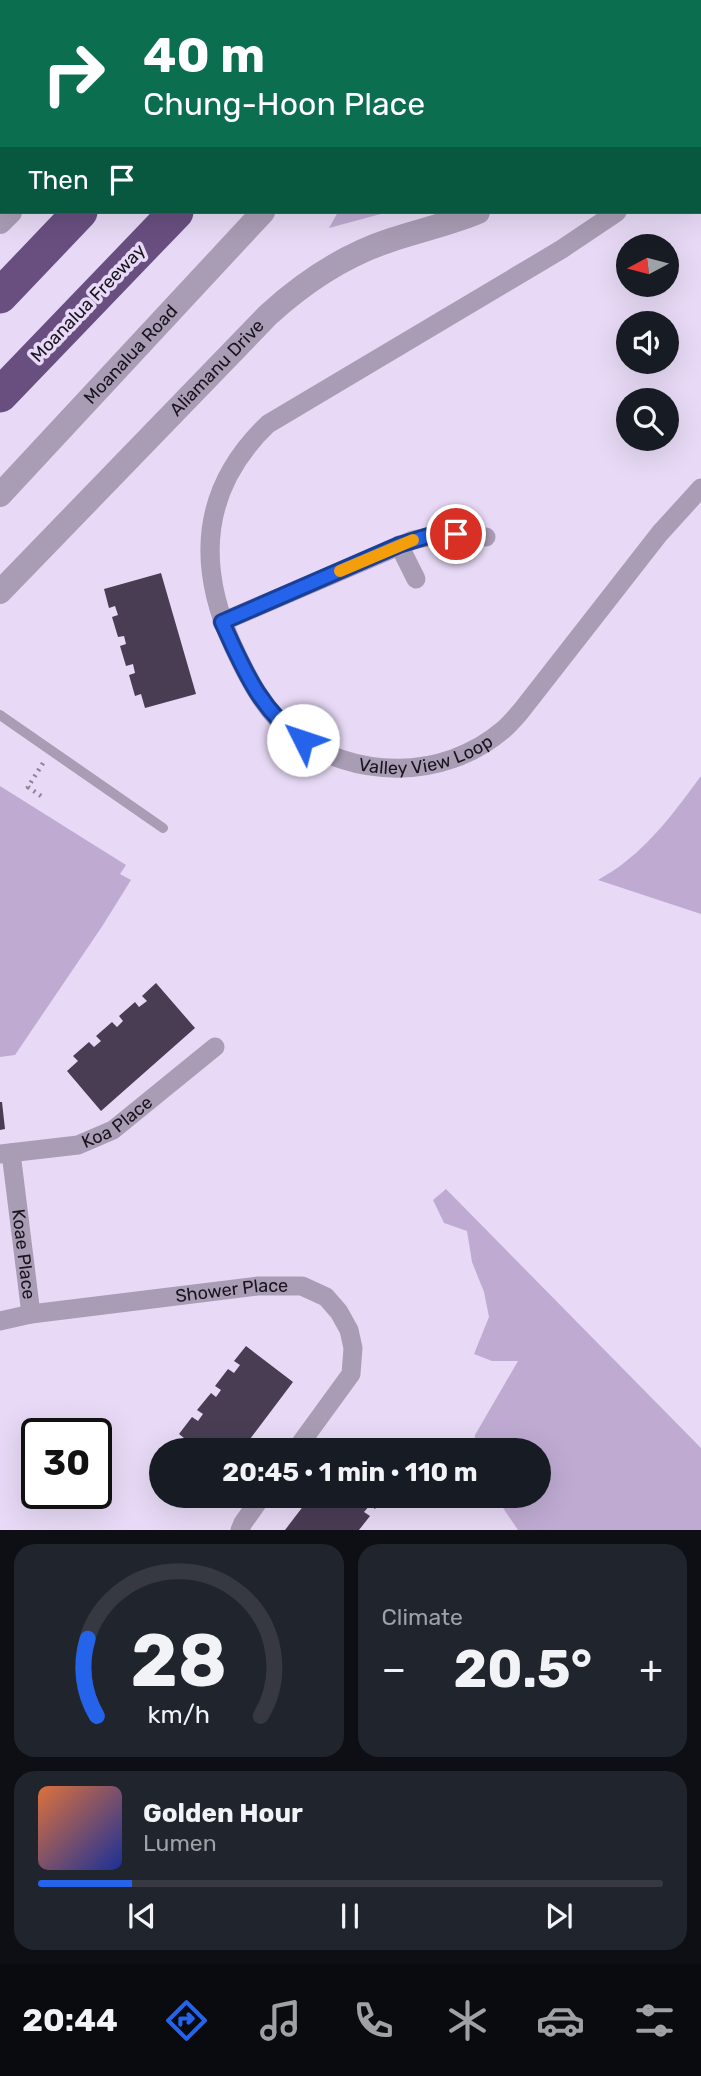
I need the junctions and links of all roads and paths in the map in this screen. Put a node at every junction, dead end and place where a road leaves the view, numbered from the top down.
1 (78, 214) edge
2 (174, 214) edge
3 (261, 214) edge
4 (472, 214) edge
5 (614, 214) edge
6 (0, 296) edge
7 (0, 395) edge
8 (701, 488) edge
9 (0, 495) edge
10 (486, 537) dead end
11 (399, 545) junction
12 (416, 579) dead end
13 (0, 592) edge
14 (222, 622) junction
15 (0, 715) edge
16 (41, 766) dead end
17 (41, 796) dead end
18 (163, 828) dead end
19 (215, 1046) dead end
20 (6, 1154) edge
21 (32, 1314) junction
22 (0, 1321) edge
23 (304, 1438) edge
24 (254, 1508) edge
25 (240, 1530) edge

1 - 6 highway
2 - 7 highway, Moanalua Freeway
3 - 9 street, Moanalua Road
4 - 13 street, Aliamanu Drive
5 - 14 street, Valley View Loop
8 - 14 street, Valley View Loop
10 - 11 street
11 - 12 street
11 - 14 street
15 - 18 lane
16 - 17 path
19 - 20 street, Koa Place
20 - 21 street, Koae Place
21 - 22 street, Shower Place
21 - 23 street, Shower Place
24 - 25 street

